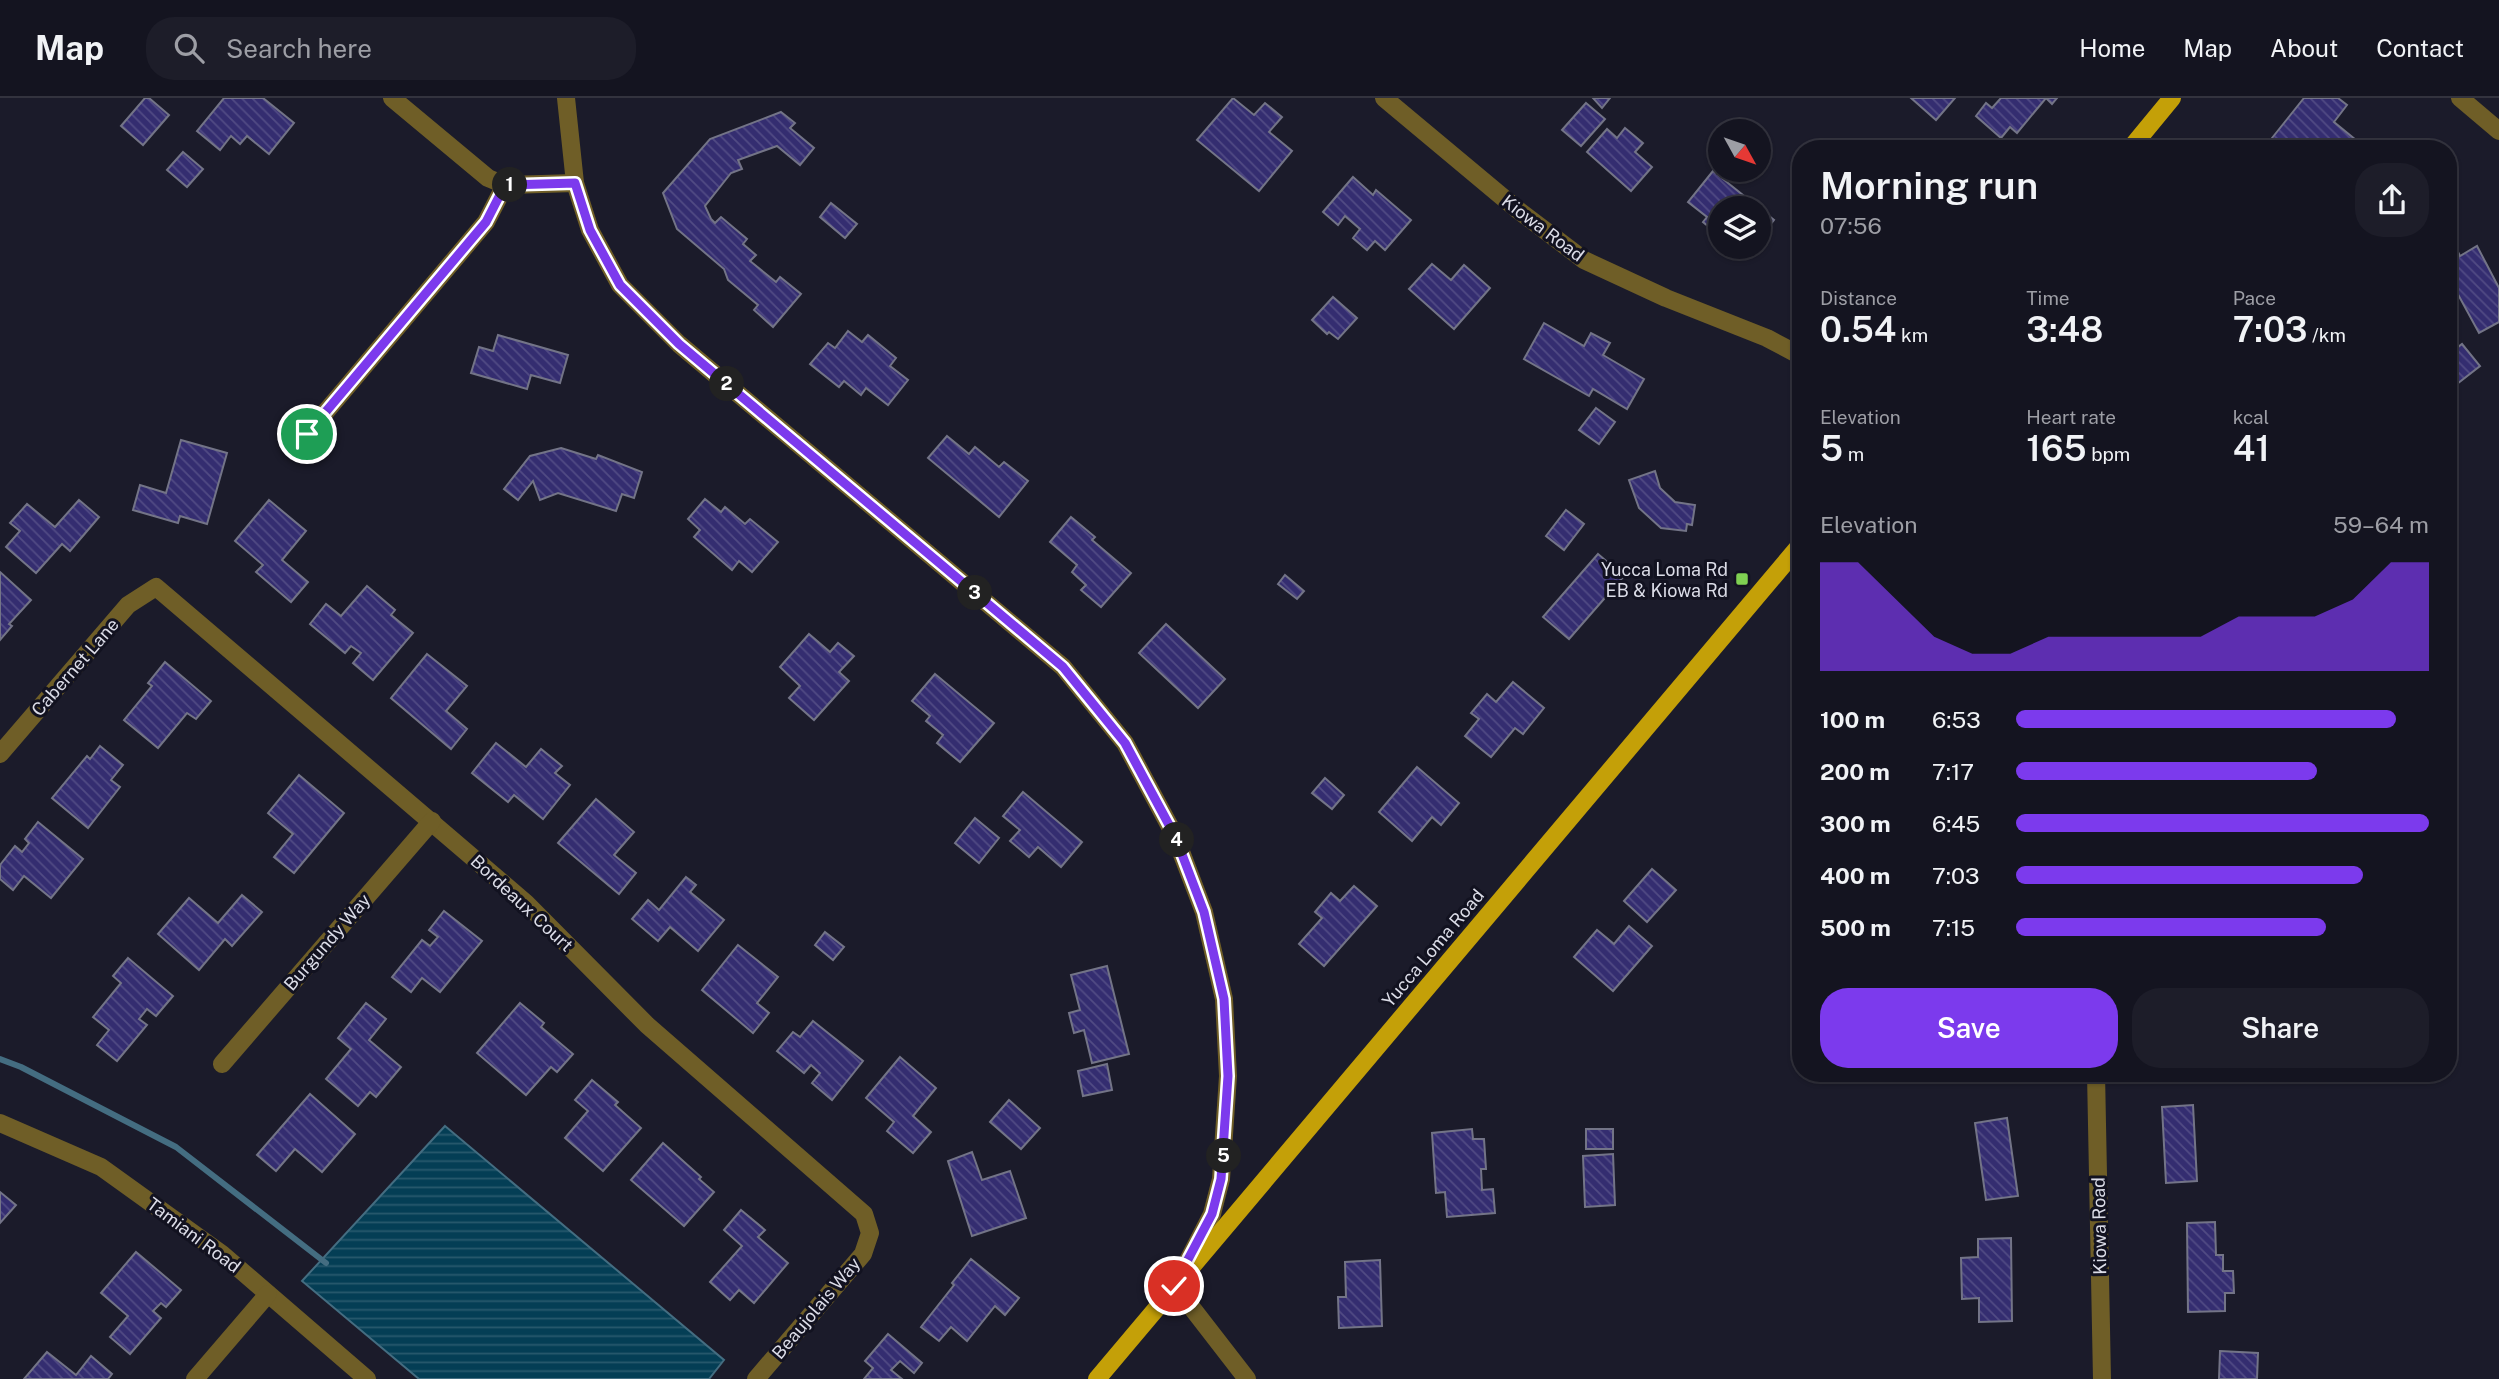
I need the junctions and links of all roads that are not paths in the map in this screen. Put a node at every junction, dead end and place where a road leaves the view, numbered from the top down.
1 (391, 98) edge
2 (566, 98) edge
3 (1384, 98) edge
4 (2172, 98) edge
5 (2460, 98) edge
6 (2499, 131) edge
7 (2137, 140) edge
8 (575, 183) junction
9 (505, 185) junction
10 (1792, 351) edge
11 (307, 434) dead end
12 (1792, 555) edge
13 (156, 587) joint
14 (0, 754) edge
15 (432, 821) junction
16 (222, 1064) dead end
17 (2096, 1082) edge
18 (0, 1123) edge
19 (870, 1233) joint
20 (1174, 1286) junction
21 (268, 1294) junction
22 (195, 1379) edge
23 (368, 1379) edge
24 (756, 1379) edge
25 (1097, 1379) edge
26 (1247, 1379) edge
27 (2102, 1379) edge

1 - 9 street
2 - 8 street
3 - 10 street, Kiowa Road
4 - 7 main road
5 - 6 street
8 - 9 street
8 - 20 street
9 - 11 street
12 - 20 main road, Yucca Loma Road
13 - 14 street, Cabernet Lane
13 - 15 street, Bordeaux Court
15 - 16 street, Burgundy Way
15 - 19 street, Bordeaux Court
17 - 27 street, Kiowa Road
18 - 21 street, Tamiani Road
19 - 24 street, Beaujolais Way
20 - 25 main road, Yucca Loma Road
20 - 26 street
21 - 22 street
21 - 23 street, Tamiani Road

